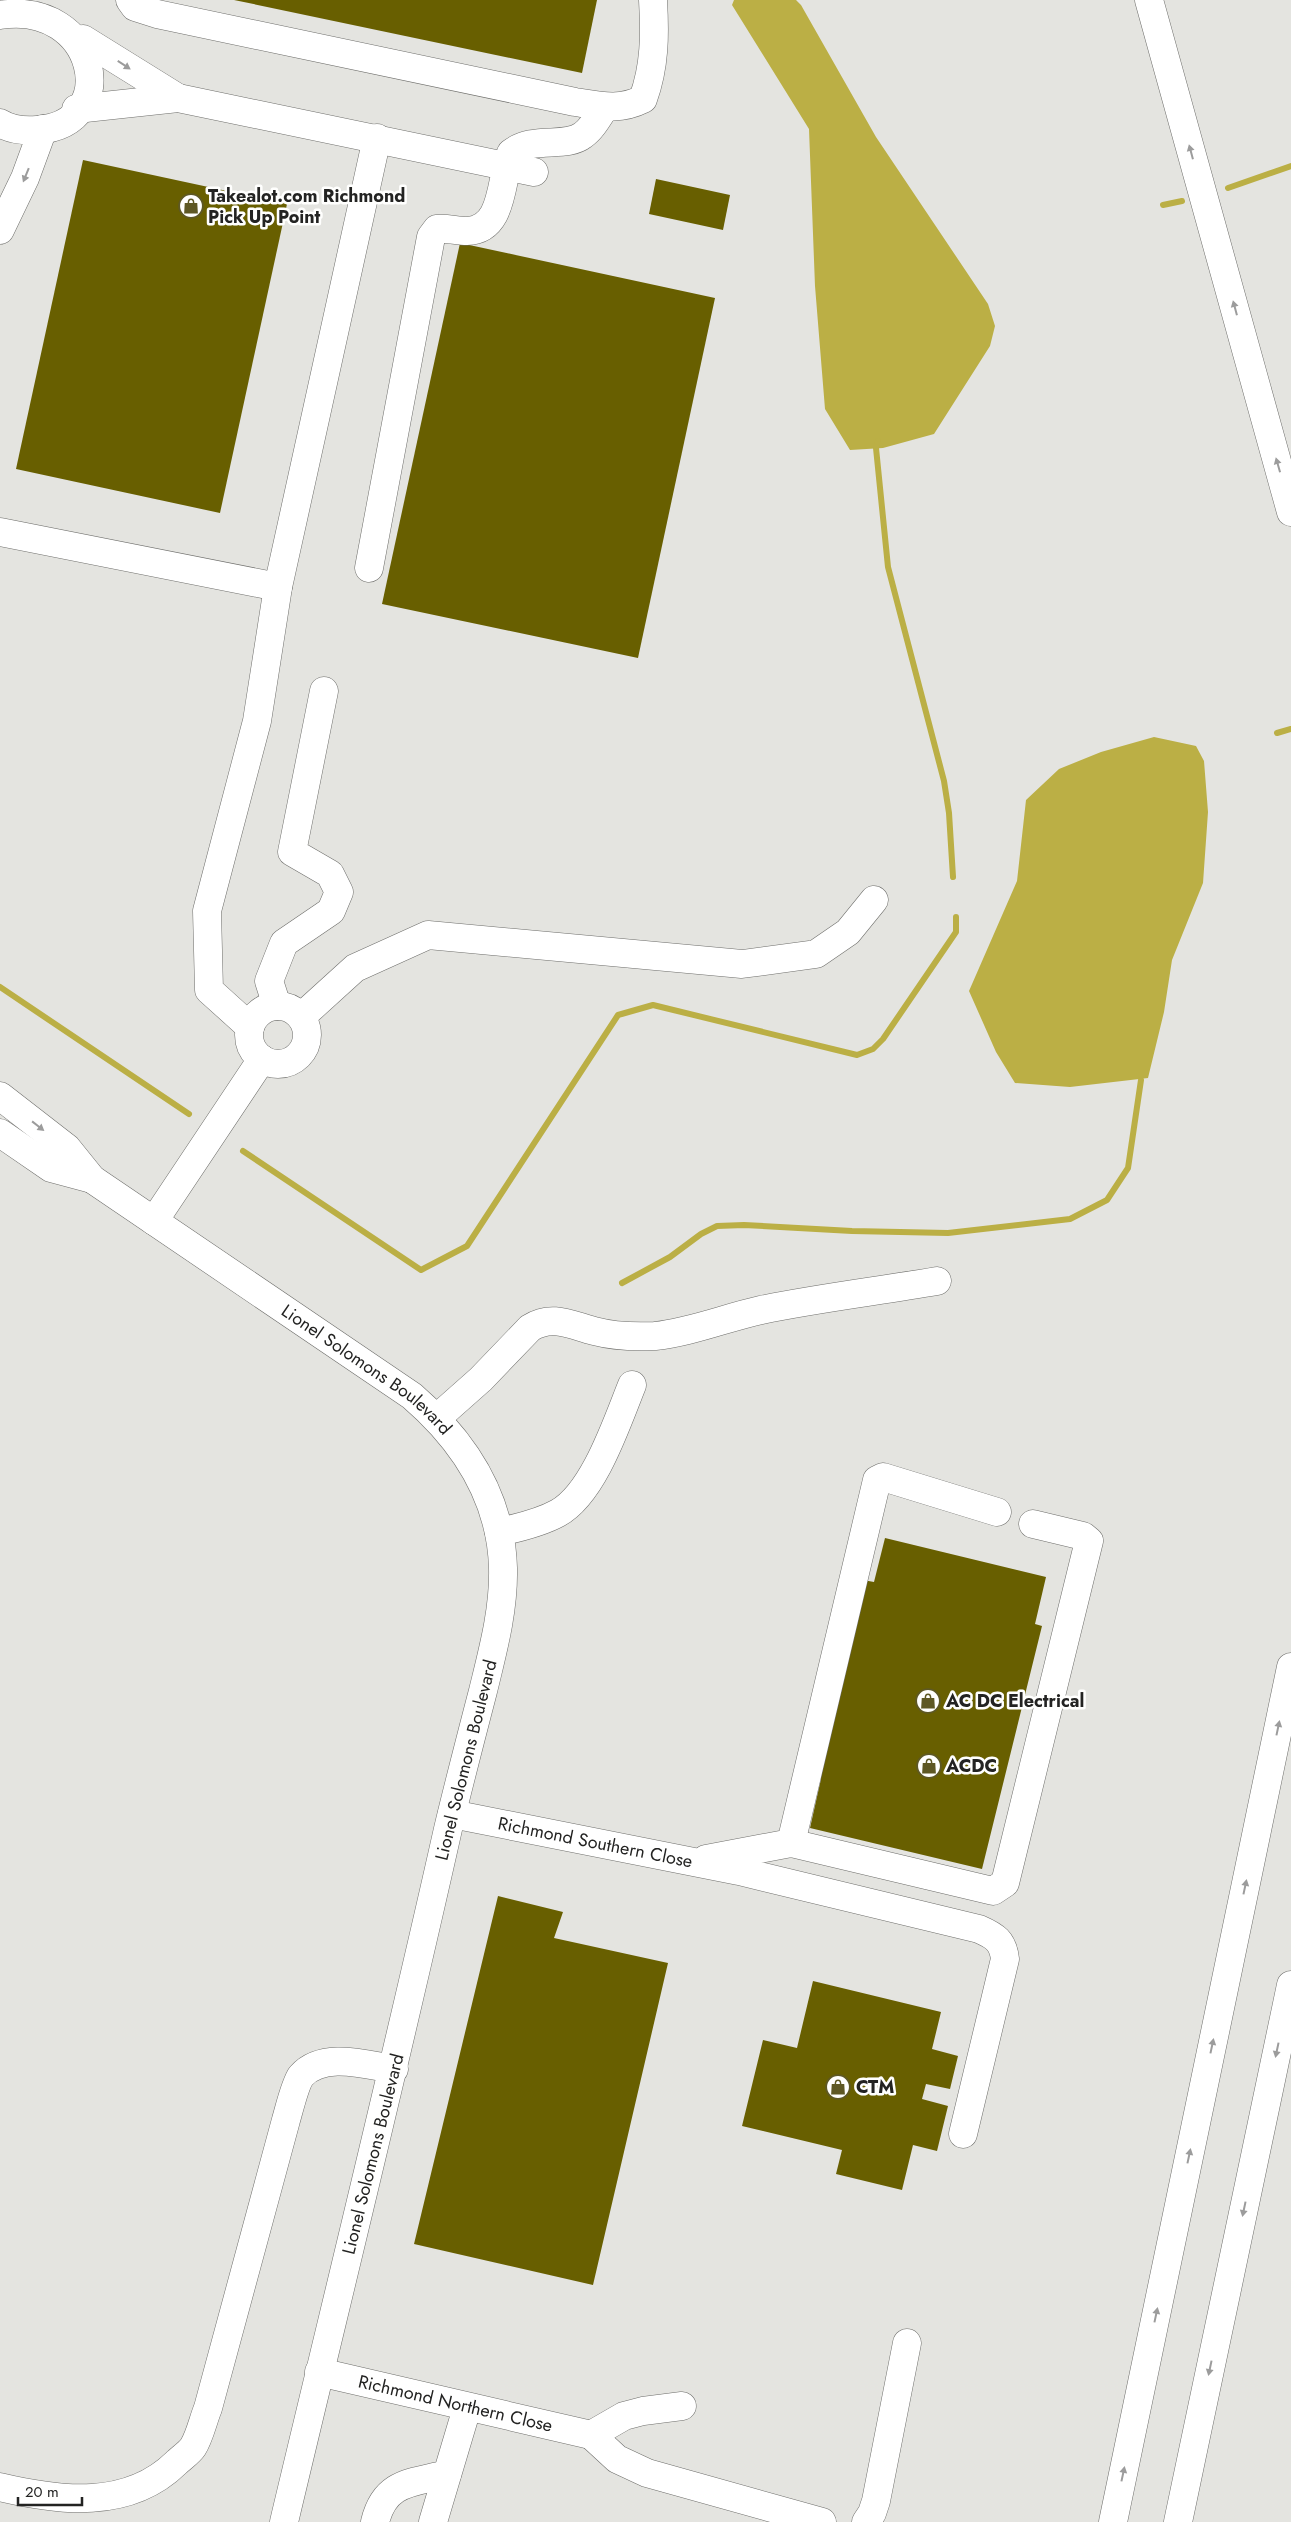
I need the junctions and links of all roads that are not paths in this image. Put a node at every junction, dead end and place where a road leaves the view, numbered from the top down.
1 (130, 0) edge
2 (654, 0) edge
3 (1149, 0) edge
4 (10, 9) edge
5 (75, 21) edge
6 (178, 98) junction
7 (605, 107) junction
8 (76, 109) junction
9 (0, 123) edge
10 (43, 129) junction
11 (377, 138) junction
12 (505, 165) junction
13 (534, 172) dead end
14 (0, 230) edge
15 (1291, 512) edge
16 (0, 532) edge
17 (369, 568) dead end
18 (278, 587) junction
19 (324, 690) dead end
20 (874, 900) dead end
21 (277, 1006) junction
22 (301, 1017) junction
23 (250, 1027) junction
24 (262, 1059) junction
25 (0, 1096) edge
26 (0, 1133) edge
27 (92, 1180) junction
28 (154, 1221) junction
29 (937, 1281) dead end
30 (632, 1385) dead end
31 (437, 1418) junction
32 (997, 1512) dead end
33 (1033, 1524) dead end
34 (499, 1532) junction
35 (1291, 1667) edge
36 (452, 1814) junction
37 (791, 1843) junction
38 (692, 1862) junction
39 (1291, 1985) edge
40 (394, 2069) junction
41 (963, 2134) dead end
42 (907, 2342) dead end
43 (320, 2372) junction
44 (682, 2406) dead end
45 (467, 2408) junction
46 (591, 2435) junction
47 (447, 2474) junction
48 (0, 2487) edge
49 (284, 2522) edge
50 (375, 2522) edge
51 (433, 2522) edge
52 (822, 2522) edge
53 (866, 2522) edge
54 (1113, 2522) edge
55 (1178, 2522) edge

1 - 7 main road
2 - 7 main road
15 -> 3 main road
4 - 5 main road
5 -> 6 main road
5 - 8 main road
6 - 8 main road
6 - 11 main road
7 - 12 main road
8 - 10 main road
9 - 10 main road
10 -> 14 main road
11 - 12 main road
11 - 18 main road
12 - 13 main road
12 - 17 main road
16 - 18 main road
18 - 23 main road
19 - 21 main road
20 - 22 main road
21 - 22 main road
21 - 23 main road
22 - 24 main road
23 - 24 main road
24 - 28 main road
25 -> 27 main road, Lionel Solomons Boulevard
26 - 27 main road, Lionel Solomons Boulevard
27 - 28 main road, Lionel Solomons Boulevard
28 - 31 main road, Lionel Solomons Boulevard
29 - 31 main road
30 - 34 main road
31 - 34 main road, Lionel Solomons Boulevard
32 - 37 main road
33 - 37 main road
34 - 36 main road, Lionel Solomons Boulevard
54 -> 35 main road
36 - 38 main road, Richmond Southern Close
36 - 40 main road, Lionel Solomons Boulevard
37 - 38 main road
38 - 41 main road, Richmond Southern Close
39 -> 55 main road
40 - 43 main road, Lionel Solomons Boulevard
40 - 48 main road
42 - 53 main road
43 - 45 main road, Richmond Northern Close
43 - 49 main road, Lionel Solomons Boulevard
44 - 46 main road
45 - 46 main road, Richmond Northern Close
45 - 47 main road
46 - 52 main road
47 - 50 main road
47 - 51 main road

